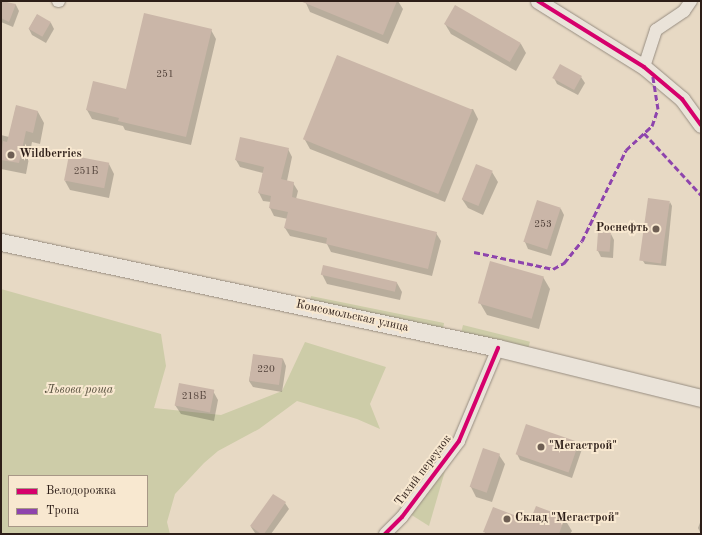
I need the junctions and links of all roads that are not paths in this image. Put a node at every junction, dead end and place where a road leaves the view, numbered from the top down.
1 (690, 1) edge
2 (542, 2) edge
3 (644, 67) junction
4 (701, 126) edge
5 (1, 242) edge
6 (498, 348) junction
7 (701, 398) edge
8 (385, 534) edge

1 - 3 street
2 - 3 street
3 - 4 street
5 - 6 main road, Комсомольская улица
6 - 7 main road, Комсомольская улица
6 - 8 street, Тихий переулок

